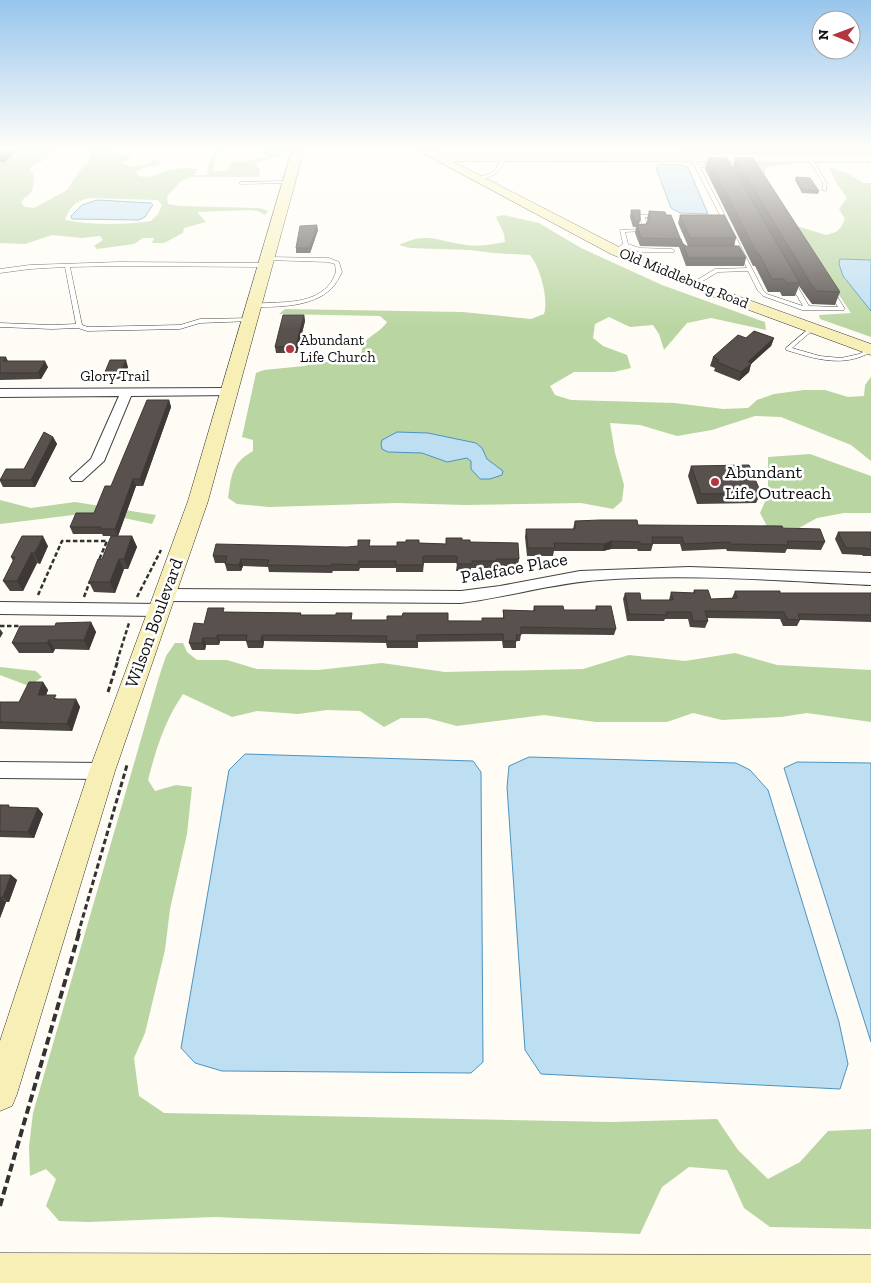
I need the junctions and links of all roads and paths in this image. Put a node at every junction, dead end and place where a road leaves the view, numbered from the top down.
1 (281, 210) edge
2 (542, 210) edge
3 (720, 210) edge
4 (657, 216) edge
5 (716, 220) edge
6 (725, 220) junction
7 (621, 248) junction
8 (731, 250) edge
9 (740, 250) junction
10 (672, 251) dead end
11 (267, 262) junction
12 (67, 265) junction
13 (750, 269) junction
14 (0, 271) edge
15 (788, 275) edge
16 (694, 284) junction
17 (826, 284) edge
18 (808, 308) junction
19 (253, 312) junction
20 (0, 325) edge
21 (79, 326) junction
22 (812, 328) junction
23 (871, 350) edge
24 (127, 392) junction
25 (230, 392) junction
26 (0, 393) edge
27 (77, 478) dead end
28 (163, 546) dead end
29 (96, 566) edge
30 (93, 575) edge
31 (871, 579) edge
32 (36, 598) dead end
33 (161, 603) junction
34 (0, 608) edge
35 (79, 609) junction
36 (133, 610) junction
37 (0, 626) edge
38 (29, 626) edge
39 (105, 701) dead end
40 (0, 770) edge
41 (102, 771) junction
42 (0, 1094) edge
43 (0, 1273) edge
44 (871, 1275) edge

1 - 11 main road, Wilson Boulevard
2 - 7 main road, Old Middleburg Road
3 - 6 lane
4 - 7 lane
5 - 6 lane
6 - 9 lane
7 - 10 lane
7 - 16 main road, Old Middleburg Road
8 - 9 lane
9 - 13 lane
11 - 12 lane
11 - 19 main road, Wilson Boulevard
11 - 19 lane
12 - 14 lane
12 - 21 lane
13 - 16 lane
13 - 18 lane
15 - 18 lane
16 - 22 main road, Old Middleburg Road
17 - 18 lane
19 - 21 lane
19 - 25 main road, Wilson Boulevard
20 - 21 lane
22 - 23 main road, Old Middleburg Road
22 - 23 lane
24 - 25 street, Glory Trail
24 - 26 street, Glory Trail
24 - 27 street
25 - 33 main road, Wilson Boulevard
28 - 36 path
29 - 32 path
30 - 35 path
31 - 33 street, Paleface Place
33 - 36 street, Paleface Place
33 - 41 main road, Wilson Boulevard
34 - 35 street, Paleface Place
35 - 36 street, Paleface Place
36 - 39 path
37 - 38 path
40 - 41 street
41 - 42 main road, Wilson Boulevard
43 - 44 main road

